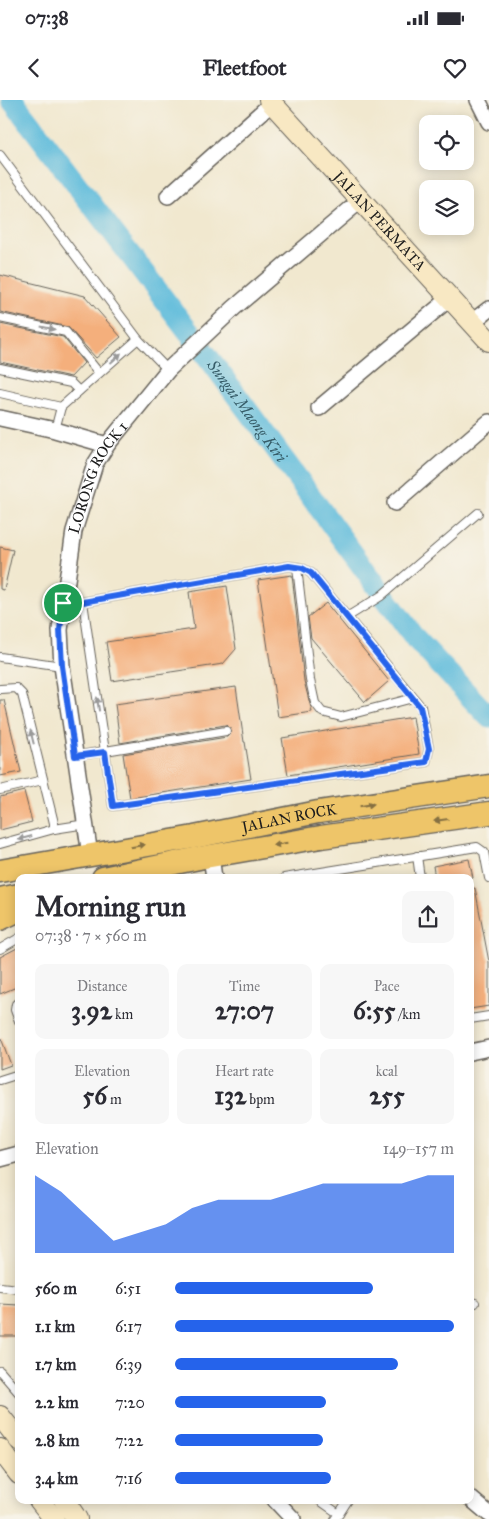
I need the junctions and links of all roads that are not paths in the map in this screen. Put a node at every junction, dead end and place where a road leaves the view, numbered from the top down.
1 (478, 100) edge
2 (270, 102) edge
3 (489, 122) edge
4 (0, 155) edge
5 (168, 196) dead end
6 (360, 200) junction
7 (450, 298) junction
8 (489, 309) edge
9 (0, 318) edge
10 (472, 322) junction
11 (138, 339) junction
12 (489, 341) edge
13 (0, 368) edge
14 (168, 370) junction
15 (99, 373) junction
16 (79, 391) junction
17 (0, 393) edge
18 (61, 407) junction
19 (319, 408) dead end
20 (0, 418) edge
21 (489, 422) edge
22 (56, 430) junction
23 (107, 445) junction
24 (395, 503) dead end
25 (478, 513) dead end
26 (298, 567) junction
27 (83, 602) junction
28 (63, 603) junction
29 (347, 617) junction
30 (0, 657) edge
31 (62, 666) junction
32 (0, 689) edge
33 (414, 698) junction
34 (226, 731) dead end
35 (105, 752) junction
36 (75, 756) junction
37 (43, 780) junction
38 (489, 786) edge
39 (0, 790) edge
40 (489, 813) edge
41 (86, 824) junction
42 (54, 829) junction
43 (0, 844) edge
44 (90, 855) junction
45 (417, 856) junction
46 (213, 867) edge
47 (0, 871) edge
48 (31, 874) edge
49 (143, 874) edge
50 (308, 874) edge
51 (419, 874) edge
52 (489, 878) edge
53 (15, 879) edge
54 (0, 884) edge
55 (15, 895) edge
56 (0, 899) edge
57 (15, 912) edge
58 (0, 919) edge
59 (15, 940) edge
60 (0, 949) edge
61 (489, 1016) edge
62 (474, 1018) edge
63 (489, 1048) edge
64 (474, 1051) edge
65 (15, 1075) edge
66 (0, 1080) edge
67 (15, 1155) edge
68 (0, 1159) edge
69 (0, 1287) edge
70 (15, 1289) edge
71 (0, 1371) edge
72 (15, 1389) edge
73 (0, 1416) edge
74 (15, 1435) edge
75 (0, 1449) edge
76 (15, 1469) edge
77 (474, 1501) edge
78 (42, 1504) edge
79 (67, 1504) edge
80 (279, 1504) edge
81 (323, 1504) edge
82 (345, 1504) edge
83 (489, 1514) edge
84 (337, 1517) edge
85 (54, 1519) edge
86 (77, 1519) edge
87 (294, 1519) edge

1 - 3 street
2 - 5 street
2 - 6 street, JALAN PERMATA
4 - 11 lane
6 - 7 street, JALAN PERMATA
6 - 14 street, LORONG ROCK 1
7 - 10 street, JALAN PERMATA
7 - 19 street
8 - 10 street
9 -> 15 lane
10 - 12 street, JALAN PERMATA
11 - 14 lane
15 -> 11 lane
13 - 16 lane
14 - 23 street, LORONG ROCK 1
15 - 16 lane
16 - 18 lane
17 - 18 lane
18 - 22 lane
20 - 22 street
21 - 24 street
22 - 23 street
23 - 28 street, LORONG ROCK 1
25 - 29 lane
26 - 27 lane
26 - 29 lane
26 - 33 lane
27 - 28 lane
35 -> 27 lane
28 - 31 street, LORONG ROCK 1
29 - 33 lane
30 - 31 lane
31 - 36 street, LORONG ROCK 1
37 -> 32 lane
33 - 35 lane
34 - 35 lane
35 - 36 lane
36 - 41 street, LORONG ROCK 1
37 - 39 lane
37 - 42 lane
44 -> 38 main road, JALAN ROCK
40 -> 46 main road, JALAN ROCK
41 - 42 lane
41 - 44 street, LORONG ROCK 1
42 -> 43 lane
44 - 47 main road, JALAN ROCK
44 - 48 main road, JALAN ROCK
45 - 50 lane
45 - 51 lane
45 - 52 lane
46 - 49 main road, JALAN ROCK
53 - 54 main road, JALAN ROCK
55 - 56 main road
57 - 58 main road
59 - 60 lane
61 - 62 lane
63 - 64 street
65 - 66 lane
67 - 68 street
69 - 70 lane
71 - 72 lane
73 - 74 street
75 - 76 street
77 - 83 street
78 - 85 street
79 - 86 street
80 - 87 street
81 - 84 lane
82 - 84 lane

